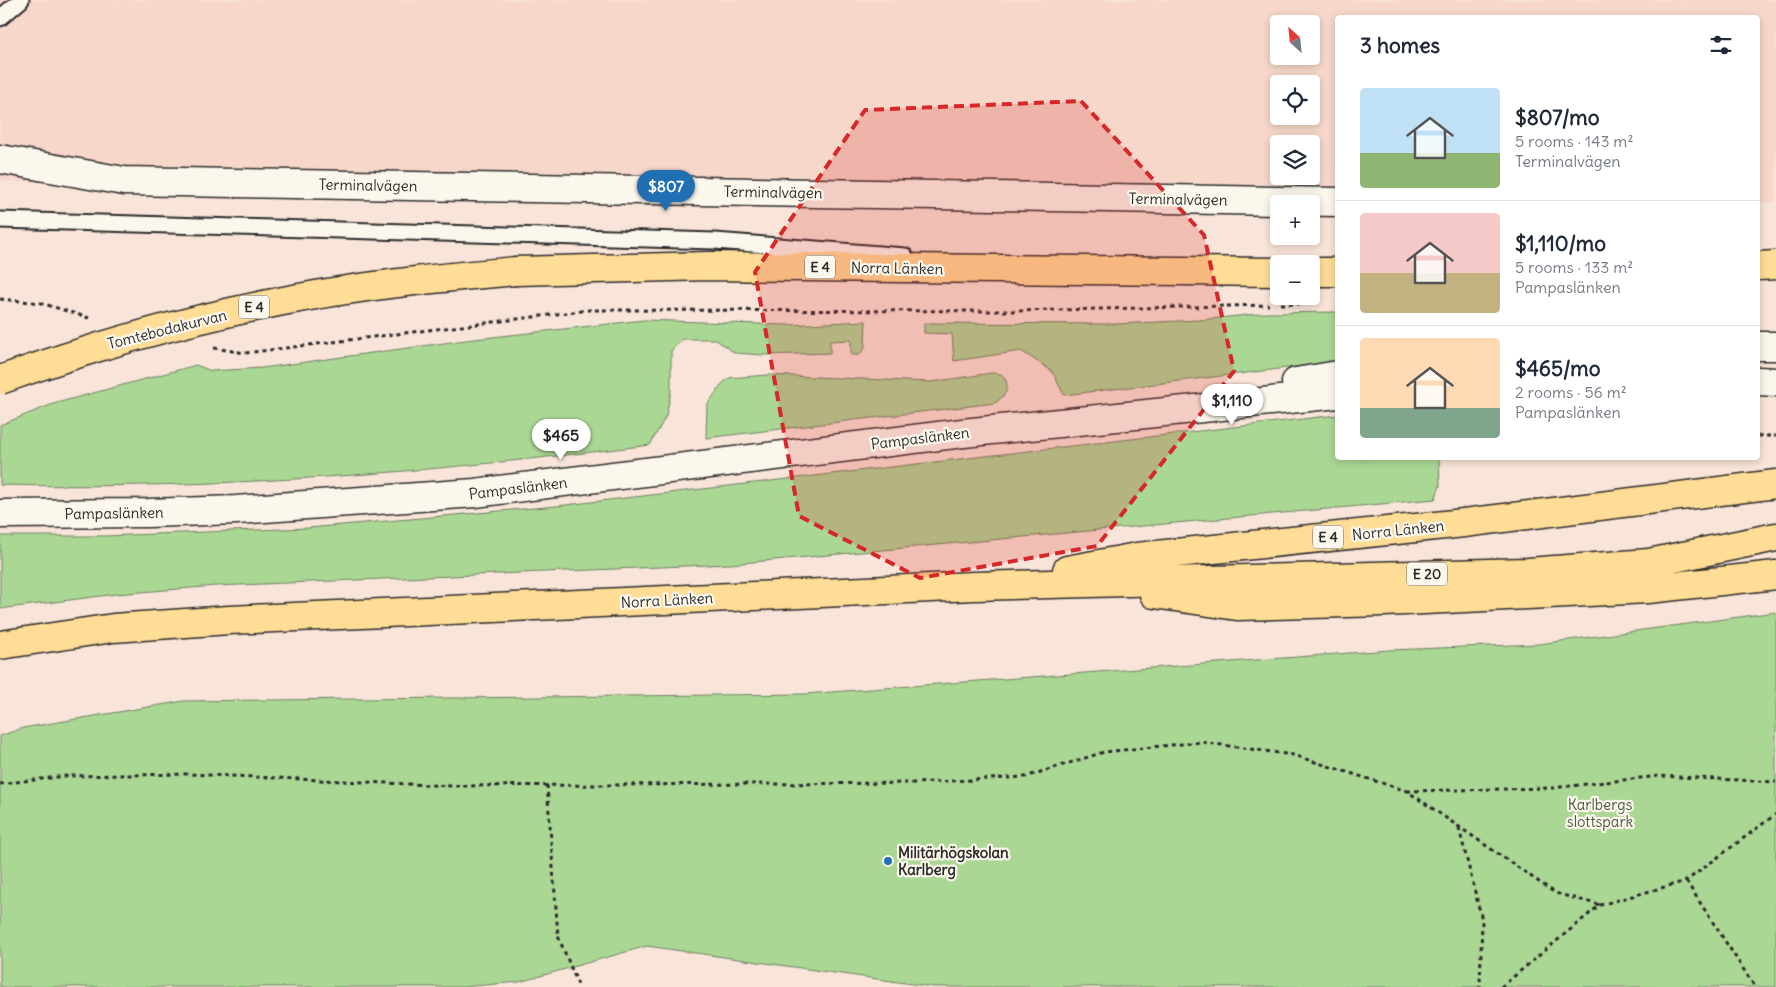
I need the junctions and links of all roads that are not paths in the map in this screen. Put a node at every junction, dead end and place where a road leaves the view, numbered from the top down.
1 (21, 0) edge
2 (0, 18) edge
3 (0, 159) edge
4 (1335, 202) edge
5 (0, 220) edge
6 (1760, 251) edge
7 (1776, 265) edge
8 (1760, 266) edge
9 (1776, 269) edge
10 (516, 271) joint
11 (1124, 272) junction
12 (1270, 272) edge
13 (1320, 272) edge
14 (1335, 272) edge
15 (1760, 346) edge
16 (1776, 346) edge
17 (1335, 375) edge
18 (0, 380) edge
19 (1760, 381) edge
20 (1776, 382) edge
21 (1335, 394) edge
22 (1122, 415) junction
23 (1776, 484) edge
24 (0, 514) edge
25 (1776, 537) edge
26 (1776, 575) edge
27 (1076, 583) junction
28 (992, 585) junction
29 (0, 646) edge

1 - 2 lane
3 - 4 main road, Terminalvägen
5 - 11 lane
6 - 9 main road
7 - 8 highway, bridge
10 - 11 highway, Norra Länken / E 4
10 - 18 highway, Tomtebodakurvan / E 4, bridge
11 - 12 highway, Norra Länken / E 4
13 - 14 highway
15 - 16 main road
17 - 22 main road, Pampaslänken
19 - 20 main road
21 - 22 main road, Pampaslänken
22 - 24 main road, Pampaslänken
23 - 28 highway, Norra Länken / E 4
25 - 27 highway, Norra Länken / E 20
26 - 27 highway
27 - 28 highway, Norra Länken / E 20
28 - 29 highway, Norra Länken / E 4

